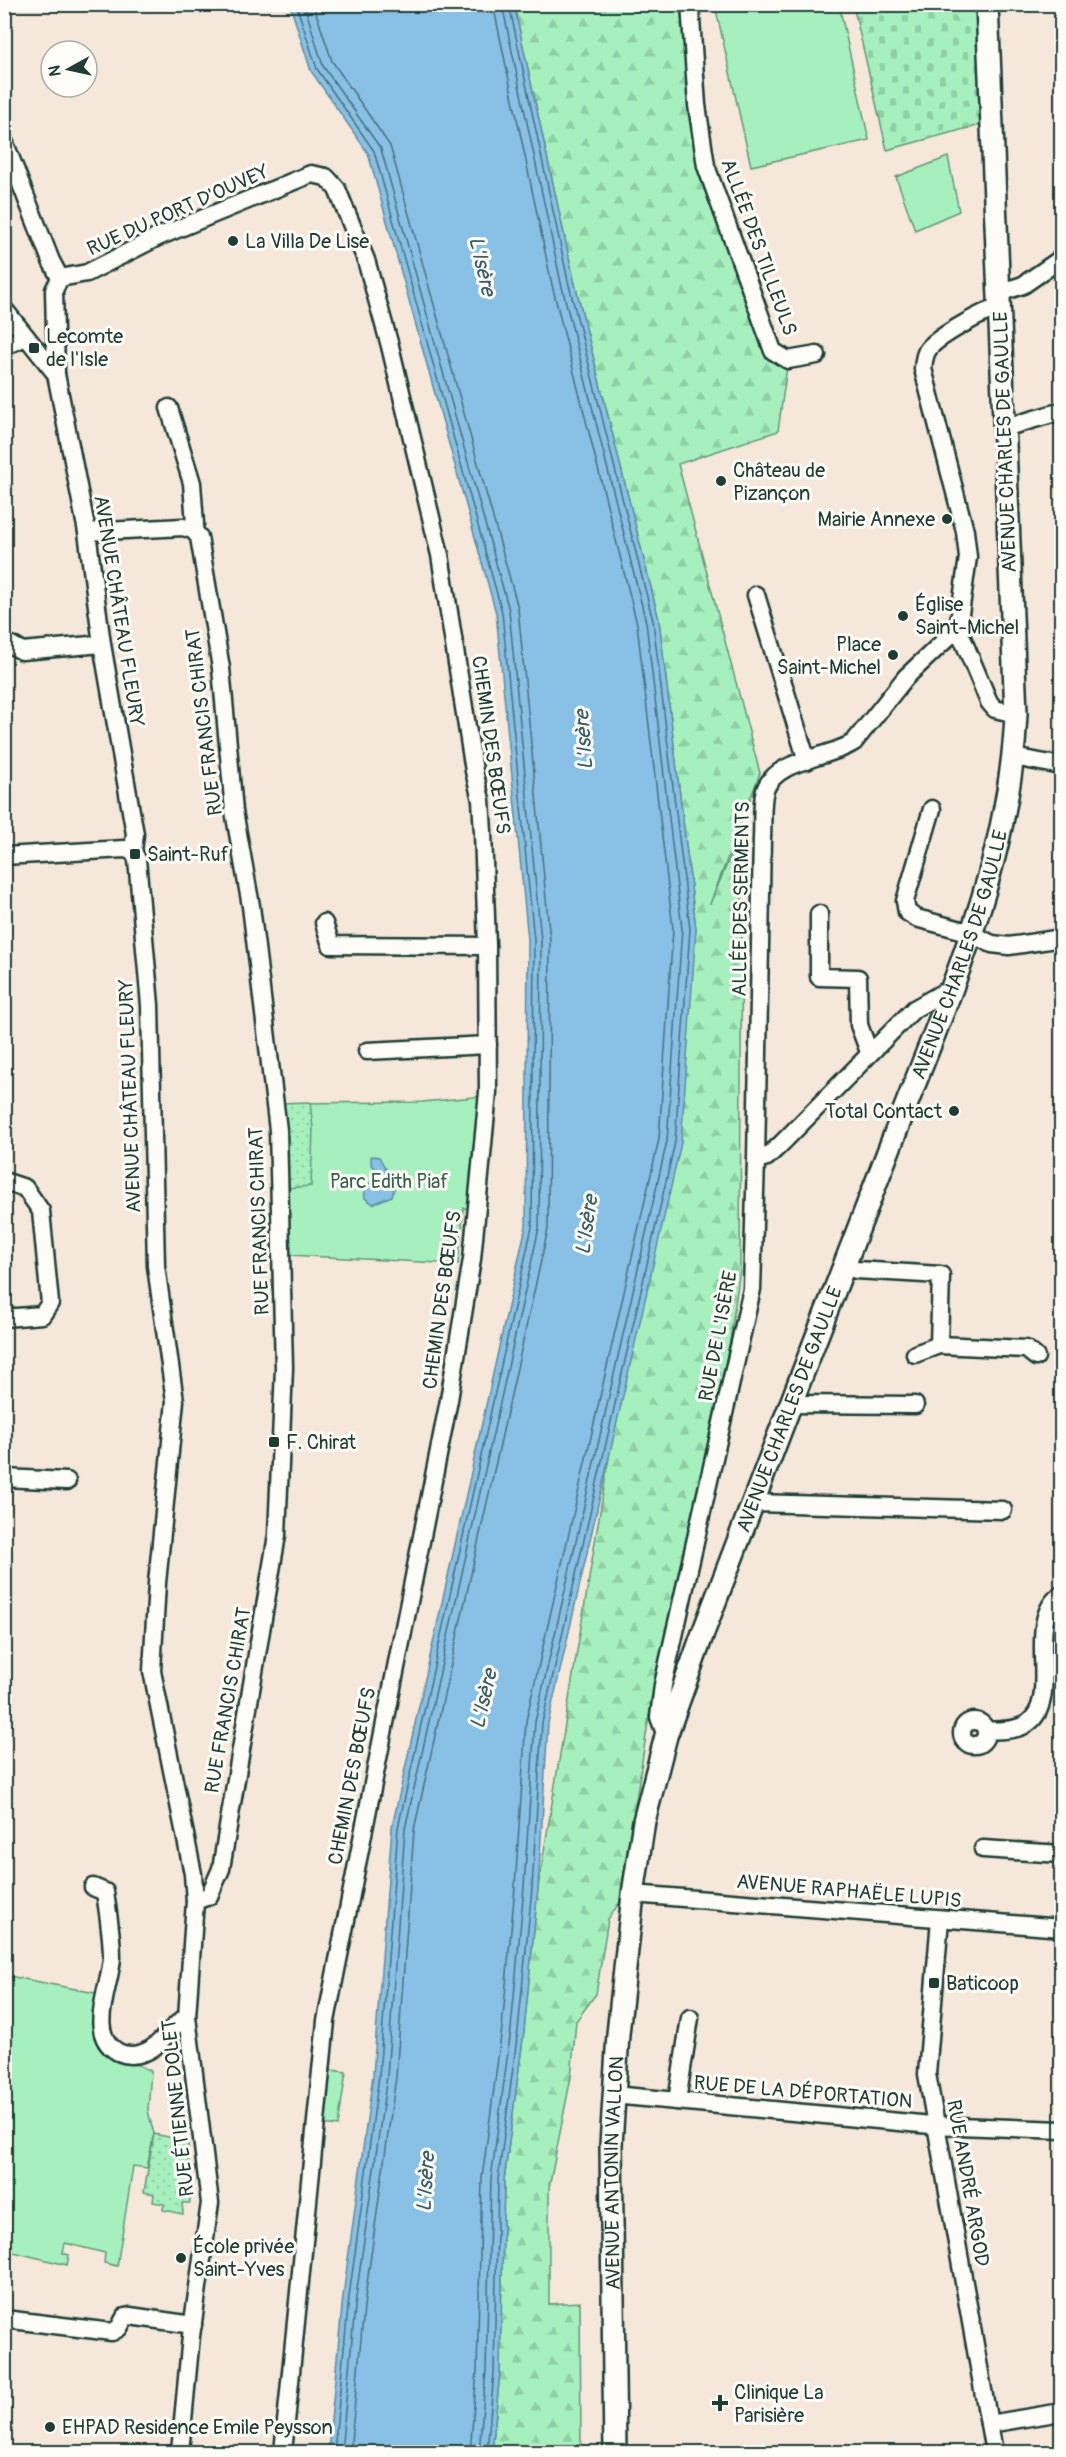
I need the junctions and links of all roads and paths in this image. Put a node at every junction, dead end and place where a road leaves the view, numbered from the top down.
1 (690, 4) edge
2 (987, 4) edge
3 (4, 141) edge
4 (311, 174) joint
5 (1062, 258) edge
6 (60, 278) junction
7 (999, 300) junction
8 (4, 309) edge
9 (26, 337) junction
10 (4, 346) edge
11 (817, 355) dead end
12 (56, 374) junction
13 (169, 408) dead end
14 (1062, 411) edge
15 (1004, 428) junction
16 (193, 530) junction
17 (87, 532) junction
18 (756, 595) dead end
19 (958, 628) junction
20 (4, 641) edge
21 (102, 644) junction
22 (1016, 714) junction
23 (1013, 757) junction
24 (807, 761) junction
25 (1062, 766) edge
26 (932, 809) dead end
27 (133, 851) junction
28 (4, 856) edge
29 (819, 914) dead end
30 (324, 923) dead end
31 (971, 934) junction
32 (1062, 938) edge
33 (488, 946) junction
34 (948, 996) junction
35 (488, 1045) junction
36 (366, 1051) dead end
37 (869, 1052) junction
38 (756, 1160) junction
39 (4, 1181) edge
40 (844, 1266) junction
41 (4, 1318) edge
42 (939, 1345) junction
43 (915, 1354) dead end
44 (1036, 1357) dead end
45 (791, 1404) junction
46 (915, 1405) dead end
47 (4, 1479) edge
48 (67, 1481) dead end
49 (753, 1503) junction
50 (1003, 1510) dead end
51 (1062, 1594) edge
52 (987, 1731) dead end
53 (666, 1736) junction
54 (983, 1849) dead end
55 (1062, 1854) edge
56 (93, 1887) dead end
57 (633, 1894) junction
58 (195, 1901) junction
59 (940, 1919) junction
60 (1062, 1928) edge
61 (188, 2017) junction
62 (690, 2018) dead end
63 (613, 2095) junction
64 (677, 2101) junction
65 (937, 2125) junction
66 (1062, 2130) edge
67 (4, 2319) edge
68 (193, 2325) junction
69 (1062, 2412) edge
70 (989, 2424) junction
71 (180, 2452) edge
72 (283, 2452) edge
73 (615, 2452) edge
74 (994, 2452) edge

1 - 11 street, ALLÉE DES TILLEULS
2 - 7 main road, AVENUE CHARLES DE GAULLE
3 - 6 street
4 - 6 street, RUE DU PORT D'OUVEY
4 - 33 street, CHEMIN DES BŒUFS
5 - 7 street
6 - 12 street
7 - 15 main road, AVENUE CHARLES DE GAULLE
7 - 19 street
8 - 9 street, AVENUE CHÂTEAU FLEURY
9 - 10 street
9 - 12 street, AVENUE CHÂTEAU FLEURY
12 - 17 street, AVENUE CHÂTEAU FLEURY
13 - 16 street, RUE FRANCIS CHIRAT
14 - 15 street
15 - 22 main road, AVENUE CHARLES DE GAULLE
16 - 17 street
16 - 58 street, RUE FRANCIS CHIRAT
17 - 21 street, AVENUE CHÂTEAU FLEURY
18 - 24 street
19 - 22 street
19 - 24 street, ALLÉE DES SERMENTS
20 - 21 street
21 - 27 street, AVENUE CHÂTEAU FLEURY
22 - 23 main road, AVENUE CHARLES DE GAULLE
23 - 25 street
23 - 31 main road, AVENUE CHARLES DE GAULLE
24 - 38 street, ALLÉE DES SERMENTS
26 - 31 street
27 - 28 street
27 - 58 street, AVENUE CHÂTEAU FLEURY
29 - 37 street
30 - 33 street
31 - 32 street
31 - 34 main road, AVENUE CHARLES DE GAULLE
33 - 35 street, CHEMIN DES BŒUFS
34 - 37 street
34 - 40 main road, AVENUE CHARLES DE GAULLE
35 - 36 street
35 - 72 street, CHEMIN DES BŒUFS
37 - 38 street
38 - 53 street, RUE DE L'ISÈRE
39 - 41 street
40 - 42 street
40 - 45 main road, AVENUE CHARLES DE GAULLE
42 - 43 street
42 - 44 street
45 - 46 street
45 - 49 main road, AVENUE CHARLES DE GAULLE
47 - 48 street
49 - 50 street
49 - 53 main road, AVENUE CHARLES DE GAULLE
51 - 52 street
53 - 57 main road, AVENUE CHARLES DE GAULLE
54 - 55 street
56 - 61 street
57 - 59 street, AVENUE RAPHAËLE LUPIS
57 - 63 main road, AVENUE ANTONIN VALLON
58 - 61 street, RUE ÉTIENNE DOLET
59 - 60 street, AVENUE RAPHAËLE LUPIS
59 - 65 street, RUE ANDRÉ ARGOD
61 - 68 street, RUE ÉTIENNE DOLET
62 - 64 street
63 - 64 street, RUE DE LA DÉPORTATION
63 - 73 main road, AVENUE ANTONIN VALLON
64 - 65 street, RUE DE LA DÉPORTATION
65 - 66 street, RUE DE LA DÉPORTATION
65 - 70 street, RUE ANDRÉ ARGOD
67 - 68 street
68 - 71 street, RUE ÉTIENNE DOLET
69 - 70 street
70 - 74 street, RUE ANDRÉ ARGOD

